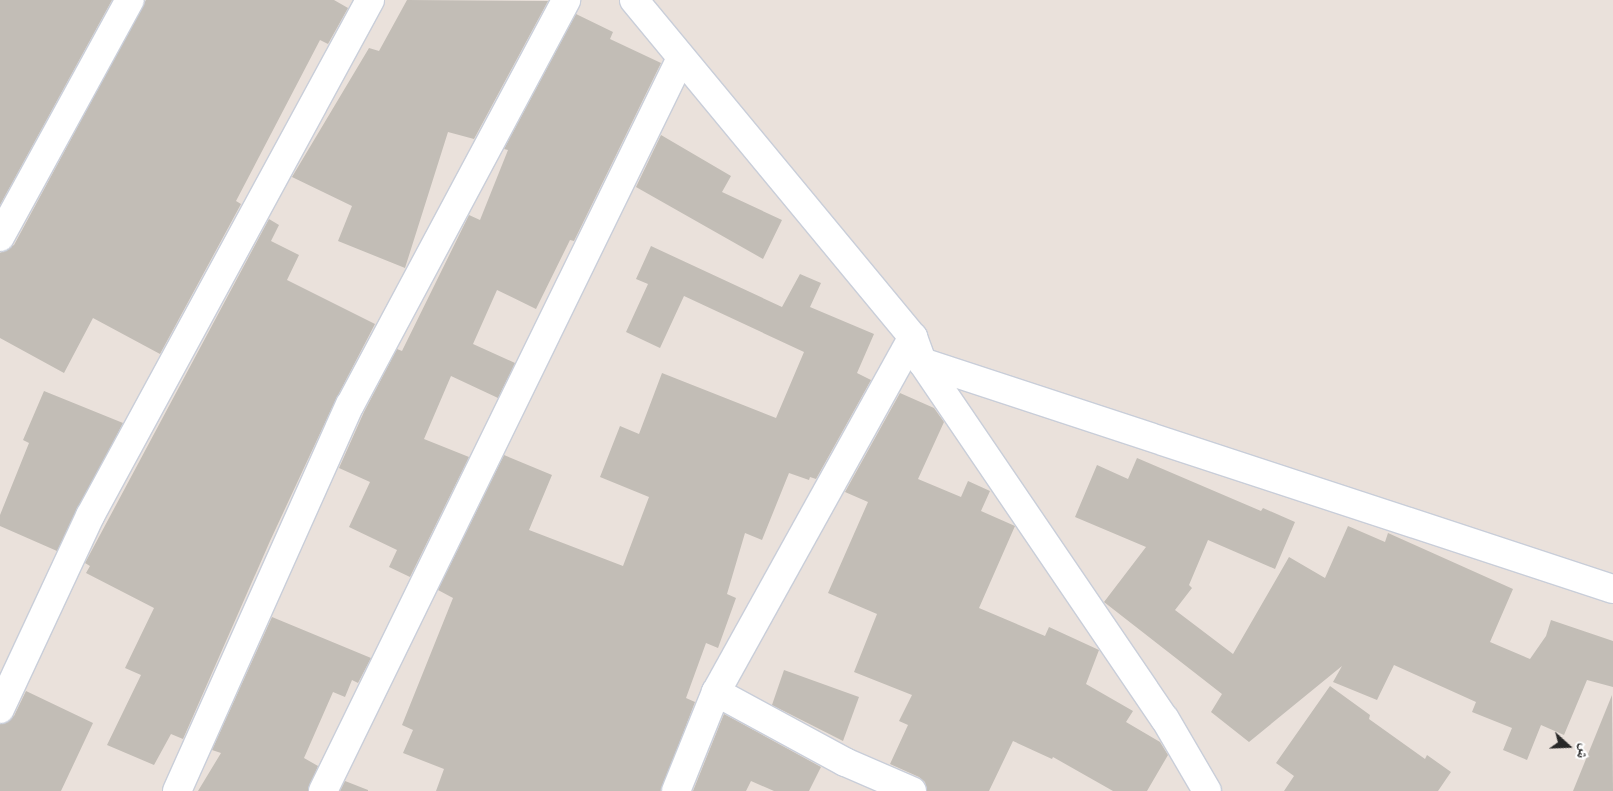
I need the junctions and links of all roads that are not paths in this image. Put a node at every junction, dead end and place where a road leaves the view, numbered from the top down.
1 (130, 0) edge
2 (370, 0) edge
3 (566, 0) edge
4 (634, 0) edge
5 (681, 58) junction
6 (0, 237) edge
7 (918, 350) junction
8 (1613, 589) edge
9 (716, 692) junction
10 (0, 710) edge
11 (177, 791) edge
12 (323, 791) edge
13 (676, 791) edge
14 (912, 791) edge
15 (1207, 791) edge

1 - 6 street
2 - 10 street
3 - 11 street
4 - 5 street
5 - 7 street
5 - 12 street
7 - 8 street
7 - 9 street
7 - 15 street
9 - 13 street
9 - 14 street

